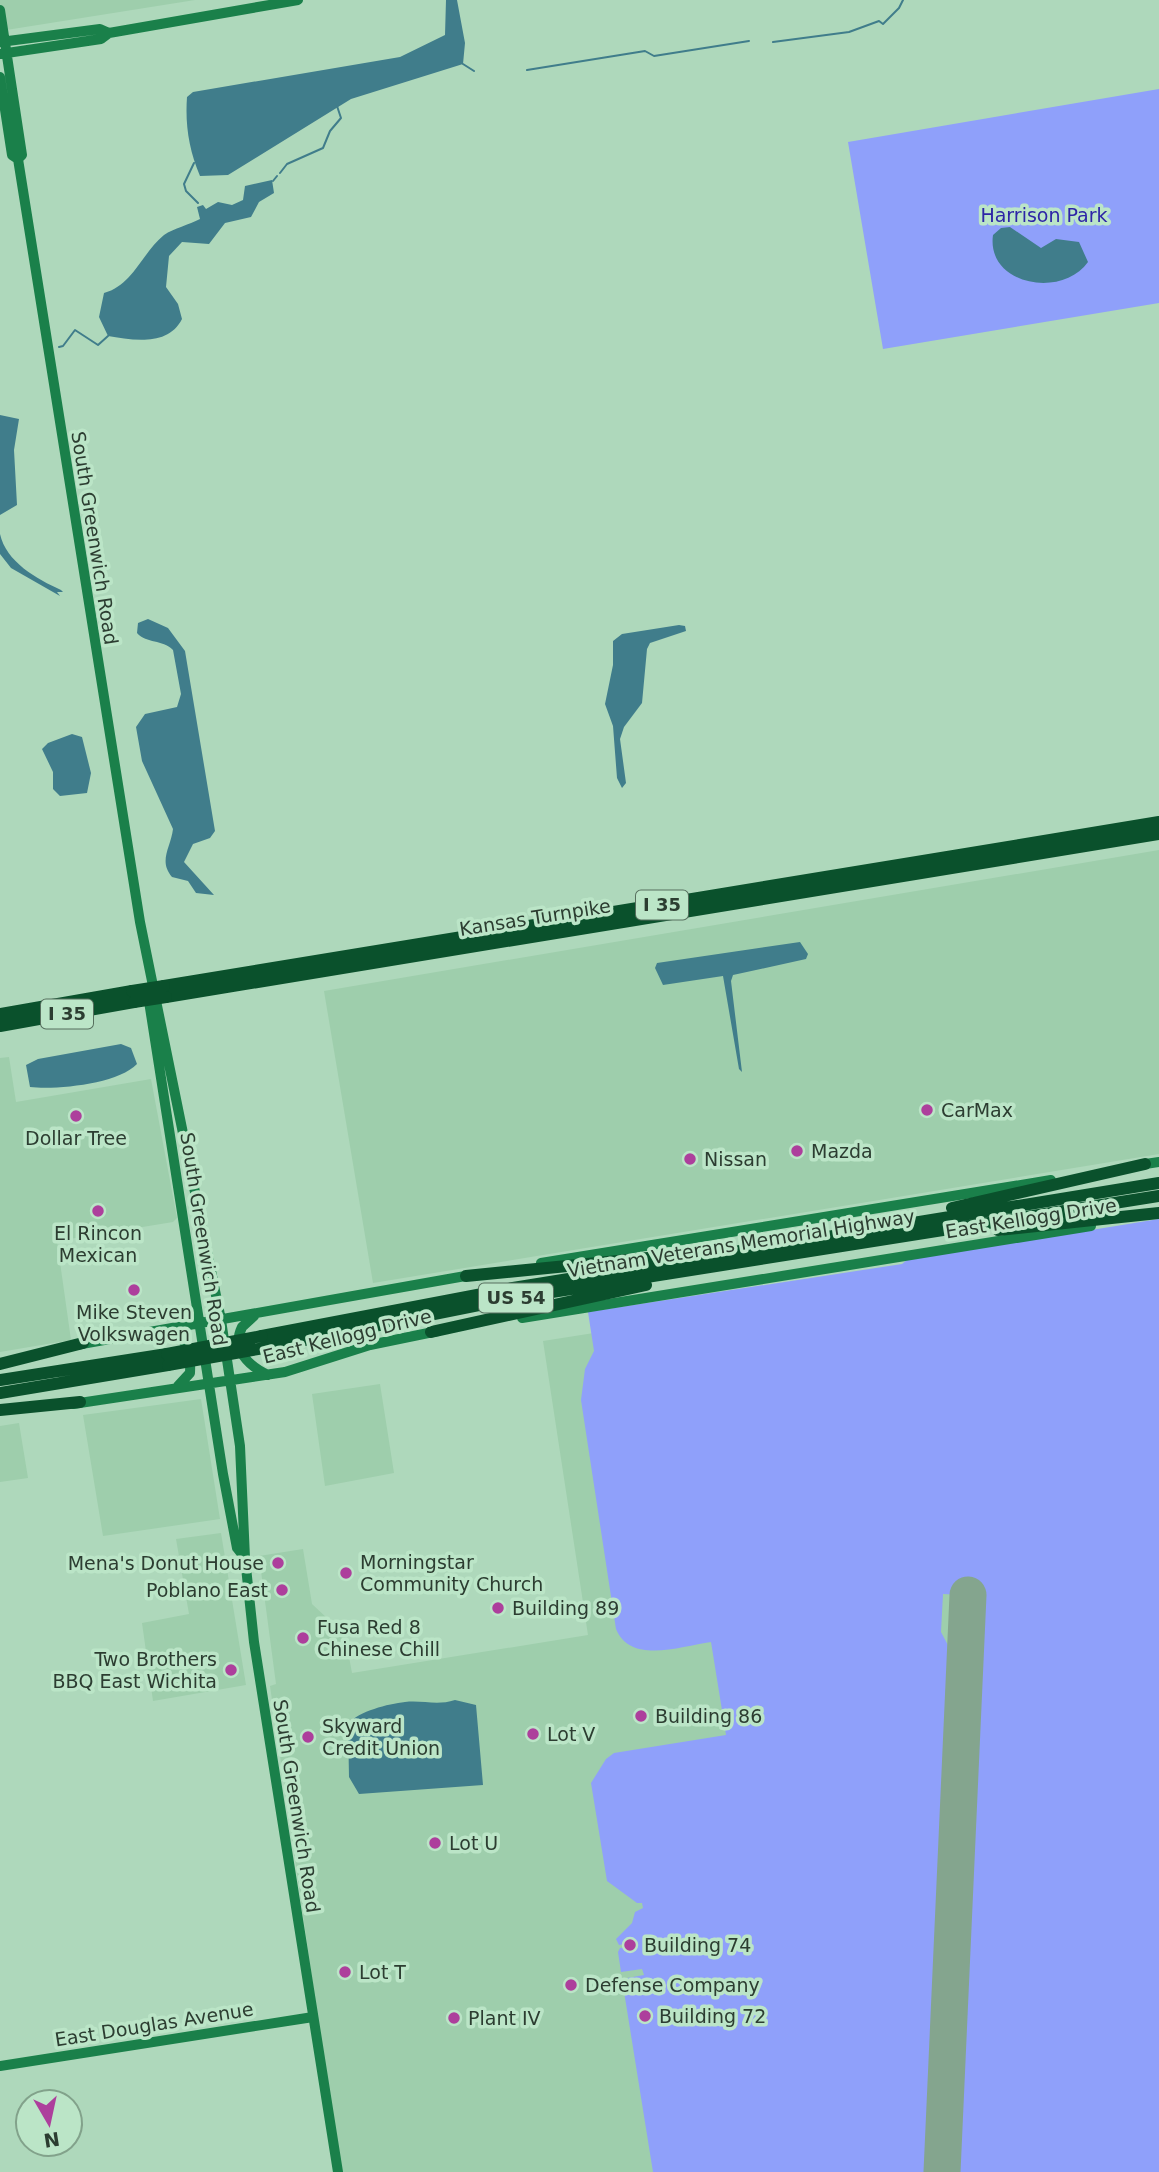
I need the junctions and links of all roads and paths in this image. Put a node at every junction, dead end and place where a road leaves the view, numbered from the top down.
1 (298, 0) edge
2 (0, 10) edge
3 (109, 33) junction
4 (2, 41) edge
5 (4, 53) edge
6 (0, 77) edge
7 (18, 159) junction
8 (1159, 822) edge
9 (1159, 834) edge
10 (140, 922) junction
11 (165, 992) junction
12 (133, 997) junction
13 (0, 1014) edge
14 (0, 1026) edge
15 (1159, 1162) edge
16 (1145, 1164) junction
17 (1159, 1183) edge
18 (1159, 1196) edge
19 (1159, 1214) edge
20 (832, 1235) junction
21 (841, 1247) junction
22 (769, 1252) junction
23 (466, 1276) junction
24 (258, 1314) junction
25 (221, 1320) junction
26 (200, 1324) junction
27 (163, 1330) junction
28 (431, 1332) junction
29 (83, 1343) junction
30 (0, 1357) edge
31 (168, 1359) junction
32 (0, 1364) edge
33 (268, 1375) junction
34 (0, 1380) edge
35 (230, 1380) junction
36 (209, 1384) junction
37 (171, 1389) junction
38 (0, 1393) edge
39 (80, 1402) junction
40 (0, 1410) edge
41 (0, 1416) edge
42 (245, 1558) junction
43 (313, 2017) junction
44 (0, 2066) edge
45 (338, 2172) edge

1 - 3 main road
2 - 4 main road, South Greenwich Road
3 - 4 main road
3 - 5 main road
4 - 5 main road, South Greenwich Road
5 - 7 main road, South Greenwich Road
6 - 7 main road, South Greenwich Road
7 - 10 main road, South Greenwich Road
8 - 11 highway, Kansas Turnpike / I 35
9 - 11 highway, Kansas Turnpike / I 35
10 - 25 main road, South Greenwich Road
10 - 26 main road, South Greenwich Road
11 - 12 highway, Kansas Turnpike / I 35, bridge
12 - 13 highway, Kansas Turnpike / I 35
12 - 14 highway, Kansas Turnpike / I 35
15 - 16 main road, East Kellogg Drive
16 - 20 highway
16 - 23 main road, East Kellogg Drive
17 - 20 highway, Vietnam Veterans Memorial Highway / US 54
18 - 21 highway, Vietnam Veterans Memorial Highway / US 54
19 - 21 highway
19 - 28 main road, East Kellogg Drive
20 - 22 highway, Vietnam Veterans Memorial Highway / US 54
21 - 22 highway, Vietnam Veterans Memorial Highway / US 54
22 - 23 highway
22 - 28 highway
22 - 31 highway, Vietnam Veterans Memorial Highway / US 54, bridge
23 - 24 main road, East Kellogg Drive
24 - 25 main road, East Kellogg Drive
24 - 33 main road
25 - 26 main road, East Kellogg Drive
25 - 35 main road, South Greenwich Road
26 - 27 main road, East Kellogg Drive
26 - 36 main road, South Greenwich Road
27 - 29 main road, East Kellogg Drive
27 - 37 main road
28 - 33 main road, East Kellogg Drive
29 - 30 main road, East Kellogg Drive
29 - 32 highway
31 - 34 highway, Vietnam Veterans Memorial Highway / US 54
31 - 38 highway, Vietnam Veterans Memorial Highway / US 54
33 - 35 main road, East Kellogg Drive
35 - 36 main road, East Kellogg Drive
35 - 42 main road, South Greenwich Road
36 - 37 main road, East Kellogg Drive
36 - 42 main road, South Greenwich Road
37 - 39 main road, East Kellogg Drive
39 - 40 highway
39 - 41 main road, East Kellogg Drive
42 - 43 main road, South Greenwich Road
43 - 44 main road, East Douglas Avenue
43 - 45 main road, South Greenwich Road

